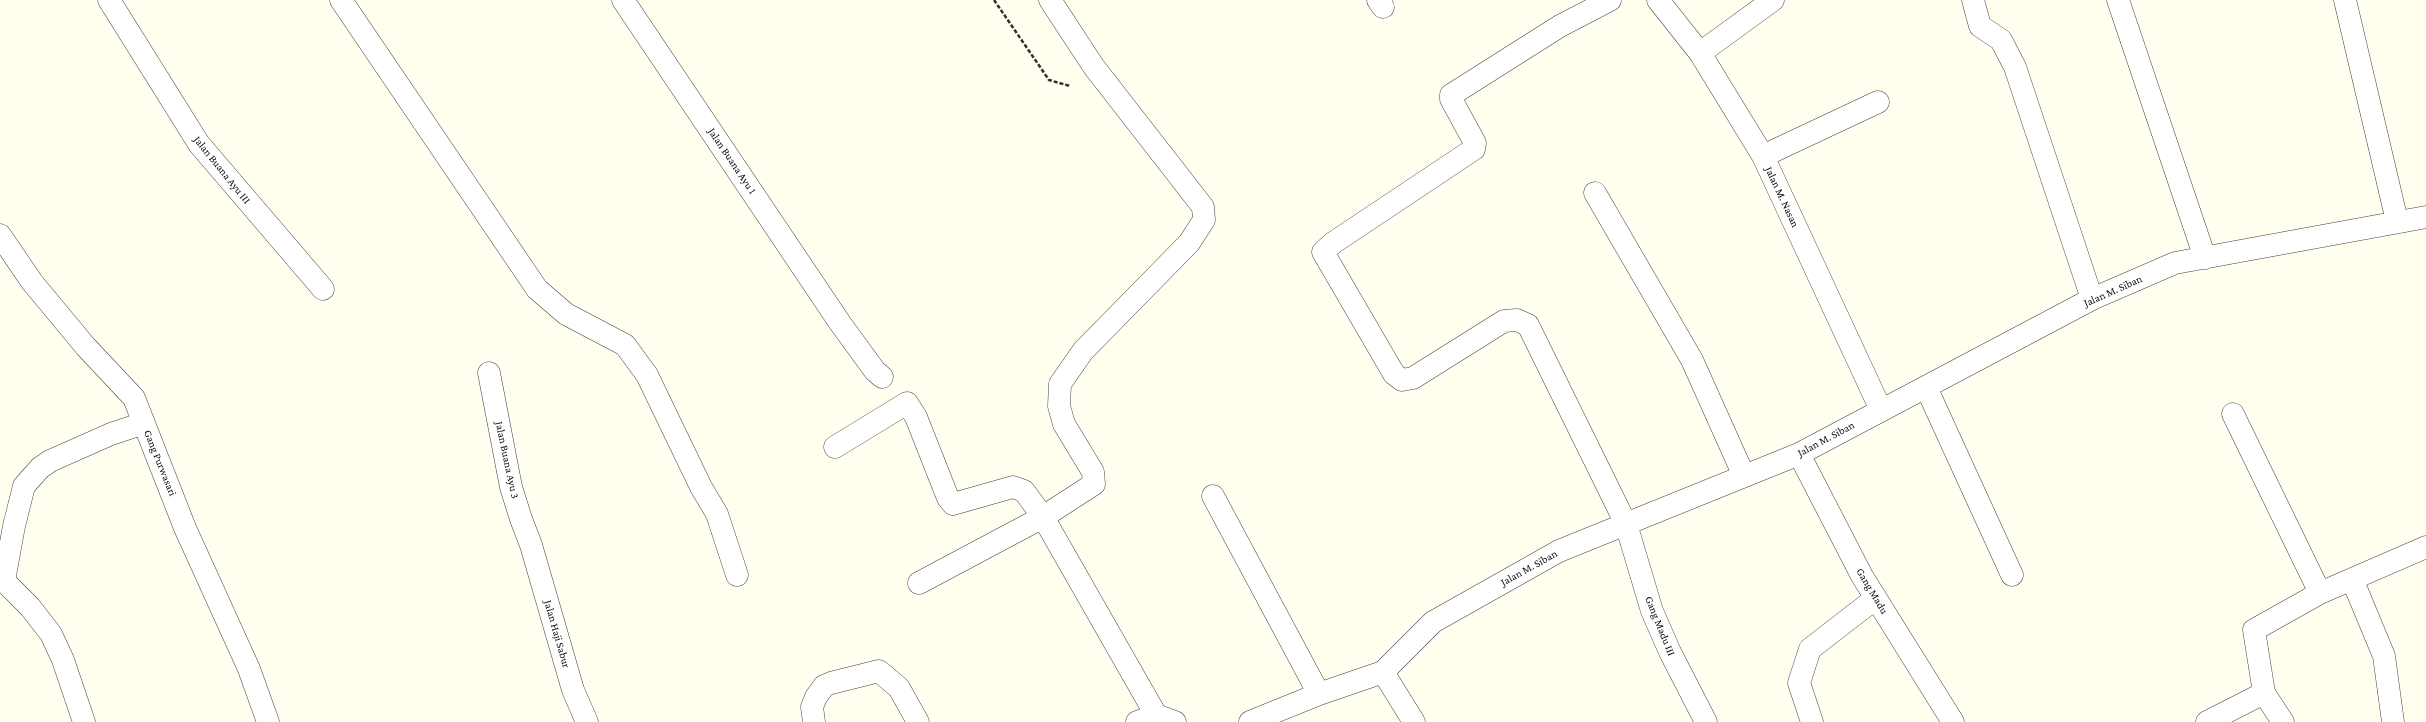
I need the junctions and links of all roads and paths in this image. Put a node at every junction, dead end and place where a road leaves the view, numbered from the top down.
1 (109, 0) edge
2 (341, 0) edge
3 (623, 0) edge
4 (994, 0) edge
5 (1050, 0) edge
6 (1610, 0) edge
7 (1658, 0) edge
8 (1773, 0) edge
9 (1973, 0) edge
10 (2118, 0) edge
11 (2345, 0) edge
12 (1700, 53) junction
13 (1049, 80) dead end
14 (1878, 102) dead end
15 (1763, 156) junction
16 (1595, 194) dead end
17 (2426, 217) edge
18 (2397, 221) junction
19 (3, 247) edge
20 (2205, 258) junction
21 (322, 289) dead end
22 (2092, 299) junction
23 (489, 373) dead end
24 (882, 377) dead end
25 (1926, 388) junction
26 (1881, 410) junction
27 (2233, 414) dead end
28 (144, 423) junction
29 (835, 447) dead end
30 (1800, 454) junction
31 (1744, 476) junction
32 (1213, 496) dead end
33 (1043, 517) junction
34 (1626, 524) junction
35 (531, 544) joint
36 (2426, 547) edge
37 (2012, 574) dead end
38 (736, 575) dead end
39 (2352, 580) junction
40 (2, 581) edge
41 (920, 583) dead end
42 (2320, 593) junction
43 (1876, 598) junction
44 (1383, 672) junction
45 (2264, 693) junction
46 (1319, 694) junction
47 (1156, 720) edge
48 (84, 722) edge
49 (268, 722) edge
50 (587, 722) edge
51 (814, 722) edge
52 (918, 722) edge
53 (1250, 722) edge
54 (1414, 722) edge
55 (1706, 722) edge
56 (1812, 722) edge
57 (1954, 722) edge
58 (2207, 722) edge
59 (2283, 722) edge
60 (2393, 722) edge

1 - 21 street, Jalan Buana Ayu III
2 - 38 street
3 - 24 street, Jalan Buana Ayu 1
4 - 13 path
5 - 33 street
6 - 34 street, Gang Madu III
7 - 12 street, Jalan M. Nasan
8 - 12 street
9 - 22 street
10 - 20 street
11 - 18 street
12 - 15 street, Jalan M. Nasan
14 - 15 street
15 - 26 street, Jalan M. Nasan
16 - 31 street
17 - 18 street, Jalan M. Siban
18 - 20 street, Jalan M. Siban
19 - 28 street, Gang Purwasari
20 - 22 street, Jalan M. Siban
22 - 25 street, Jalan M. Siban
23 - 35 street, Jalan Buana Ayu 3
25 - 26 street, Jalan M. Siban
25 - 37 street
26 - 30 street, Jalan M. Siban
27 - 42 street
28 - 40 street
28 - 49 street, Gang Purwasari
29 - 33 street
30 - 31 street, Jalan M. Siban
30 - 43 street, Gang Madu
31 - 34 street, Jalan M. Siban
32 - 46 street
33 - 41 street
33 - 47 street
34 - 44 street, Jalan M. Siban
34 - 55 street, Gang Madu III
35 - 50 street, Jalan Haji Sabur
36 - 39 street
39 - 42 street
39 - 60 street
40 - 48 street
42 - 45 street
43 - 56 street
43 - 57 street, Gang Madu
44 - 46 street, Jalan M. Siban
44 - 54 street
45 - 58 street
45 - 59 street
46 - 53 street, Jalan M. Siban
51 - 52 street

